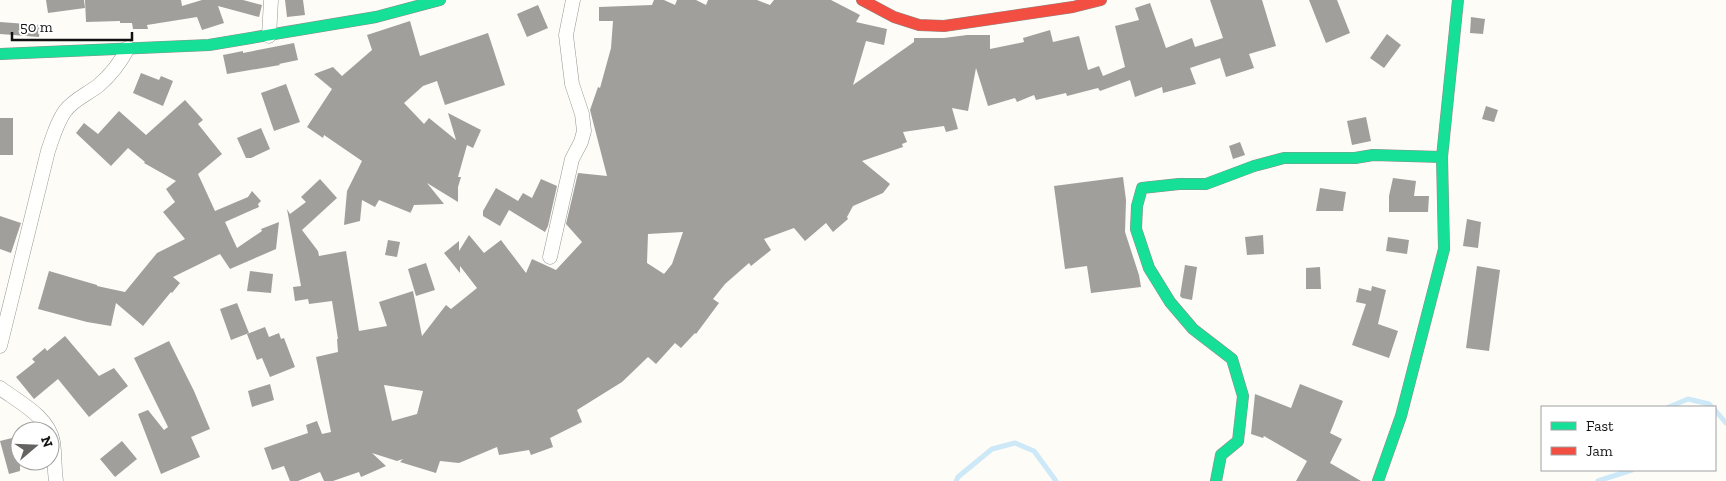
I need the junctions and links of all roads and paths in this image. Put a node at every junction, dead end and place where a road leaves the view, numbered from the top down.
1 (271, 0) edge
2 (440, 0) edge
3 (573, 0) edge
4 (862, 0) edge
5 (1101, 0) edge
6 (1458, 0) edge
7 (269, 36) junction
8 (128, 48) junction
9 (0, 54) edge
10 (1442, 157) junction
11 (550, 257) dead end
12 (0, 346) edge
13 (0, 388) edge
14 (56, 481) edge
15 (1216, 481) edge
16 (1378, 481) edge

1 - 7 street
2 - 7 street
3 - 11 street
4 - 5 street
6 - 10 street
7 - 8 street
8 - 9 street
8 - 12 street
10 - 15 street
10 - 16 street
13 - 14 street

